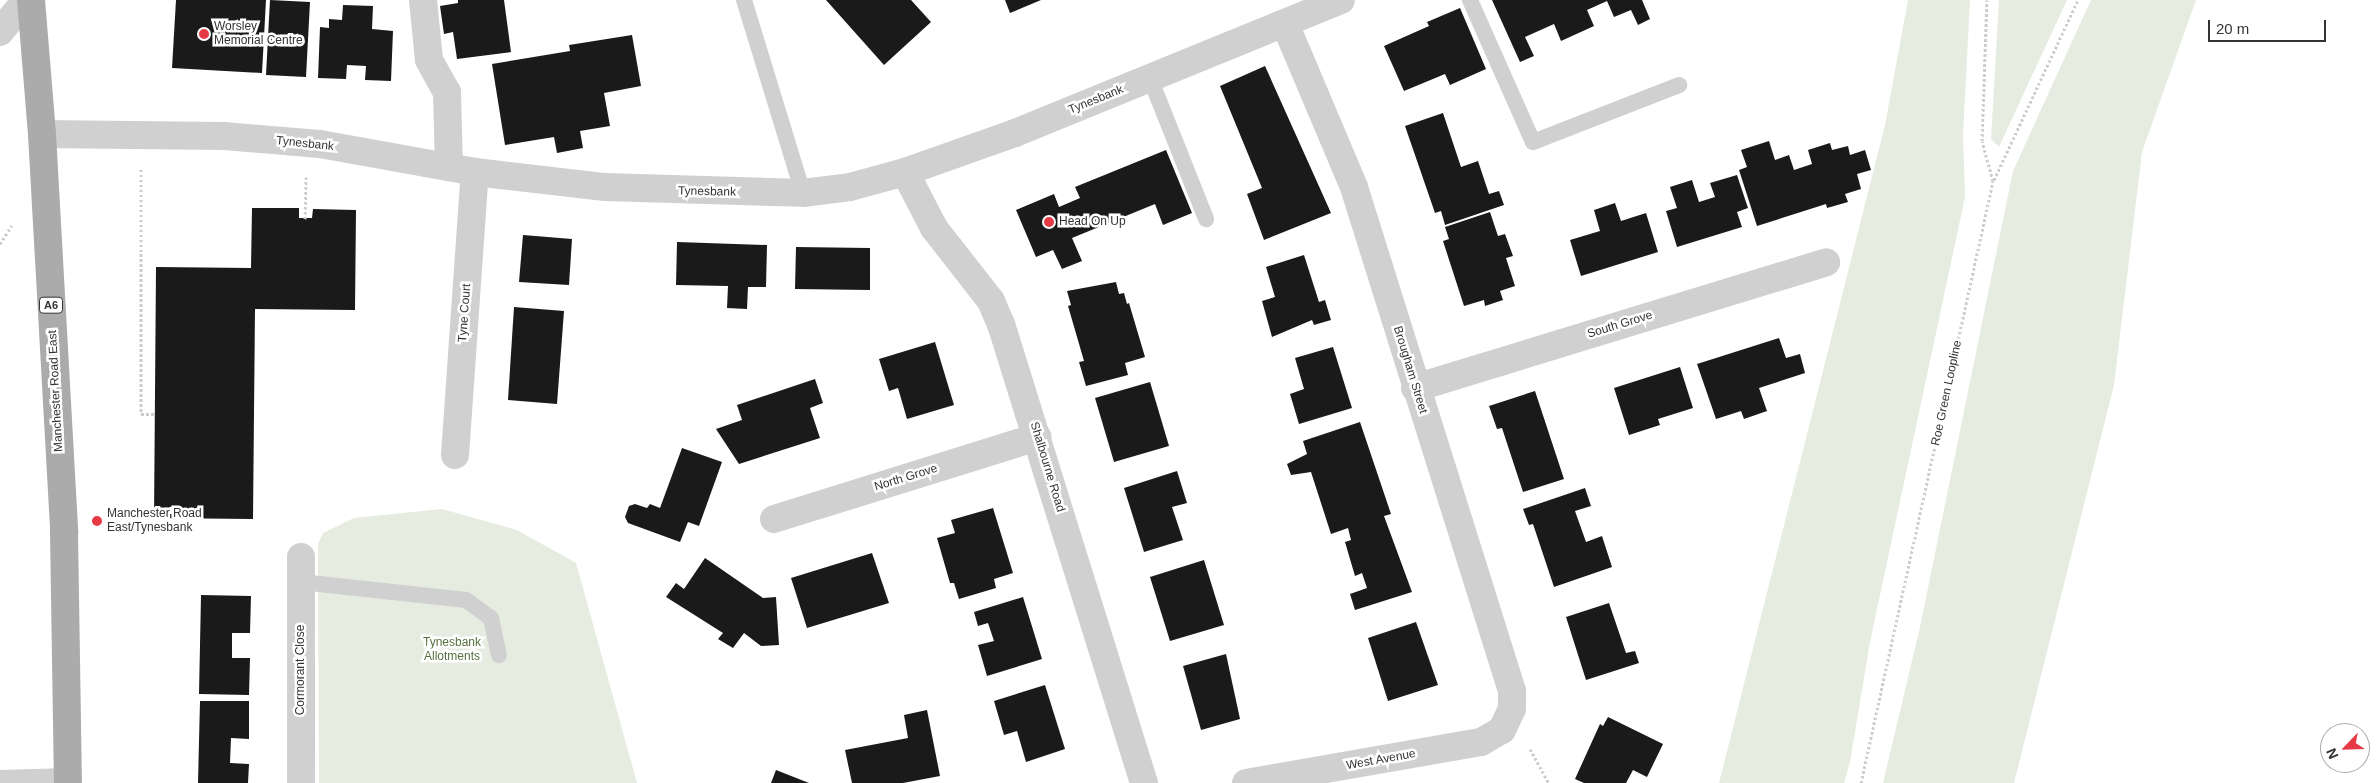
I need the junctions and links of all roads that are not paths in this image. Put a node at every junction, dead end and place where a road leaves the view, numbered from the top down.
1 (26, 0) edge
2 (31, 0) edge
3 (423, 0) edge
4 (744, 0) edge
5 (1341, 0) edge
6 (1470, 0) edge
7 (1285, 24) junction
8 (0, 32) edge
9 (1150, 78) junction
10 (1679, 85) dead end
11 (42, 134) junction
12 (462, 169) junction
13 (905, 172) junction
14 (803, 193) junction
15 (1206, 219) dead end
16 (1826, 262) dead end
17 (1415, 388) junction
18 (1038, 437) junction
19 (455, 455) dead end
20 (774, 519) dead end
21 (301, 569) joint
22 (499, 655) dead end
23 (1508, 721) joint
24 (0, 778) edge
25 (68, 780) edge
26 (300, 783) edge
27 (1144, 783) edge
28 (1246, 783) edge

1 - 8 street
2 - 11 main road, Manchester Road East / A6
3 - 12 street, Tyne Court
4 - 14 lane
5 - 7 street, Tynesbank
6 - 10 lane
7 - 9 street, Tynesbank
7 - 17 street, Brougham Street
9 - 13 street, Tynesbank
9 - 15 lane
11 - 12 street, Tynesbank
11 - 25 main road, Manchester Road East / A6
12 - 14 street, Tynesbank
12 - 19 street, Tyne Court
13 - 14 street, Tynesbank
13 - 18 street, Shalbourne Road
16 - 17 street, South Grove
17 - 23 street, Brougham Street
18 - 20 street, North Grove
18 - 27 street, Shalbourne Road
21 - 22 lane
21 - 26 street, Cormorant Close
23 - 28 street, West Avenue
24 - 25 lane

